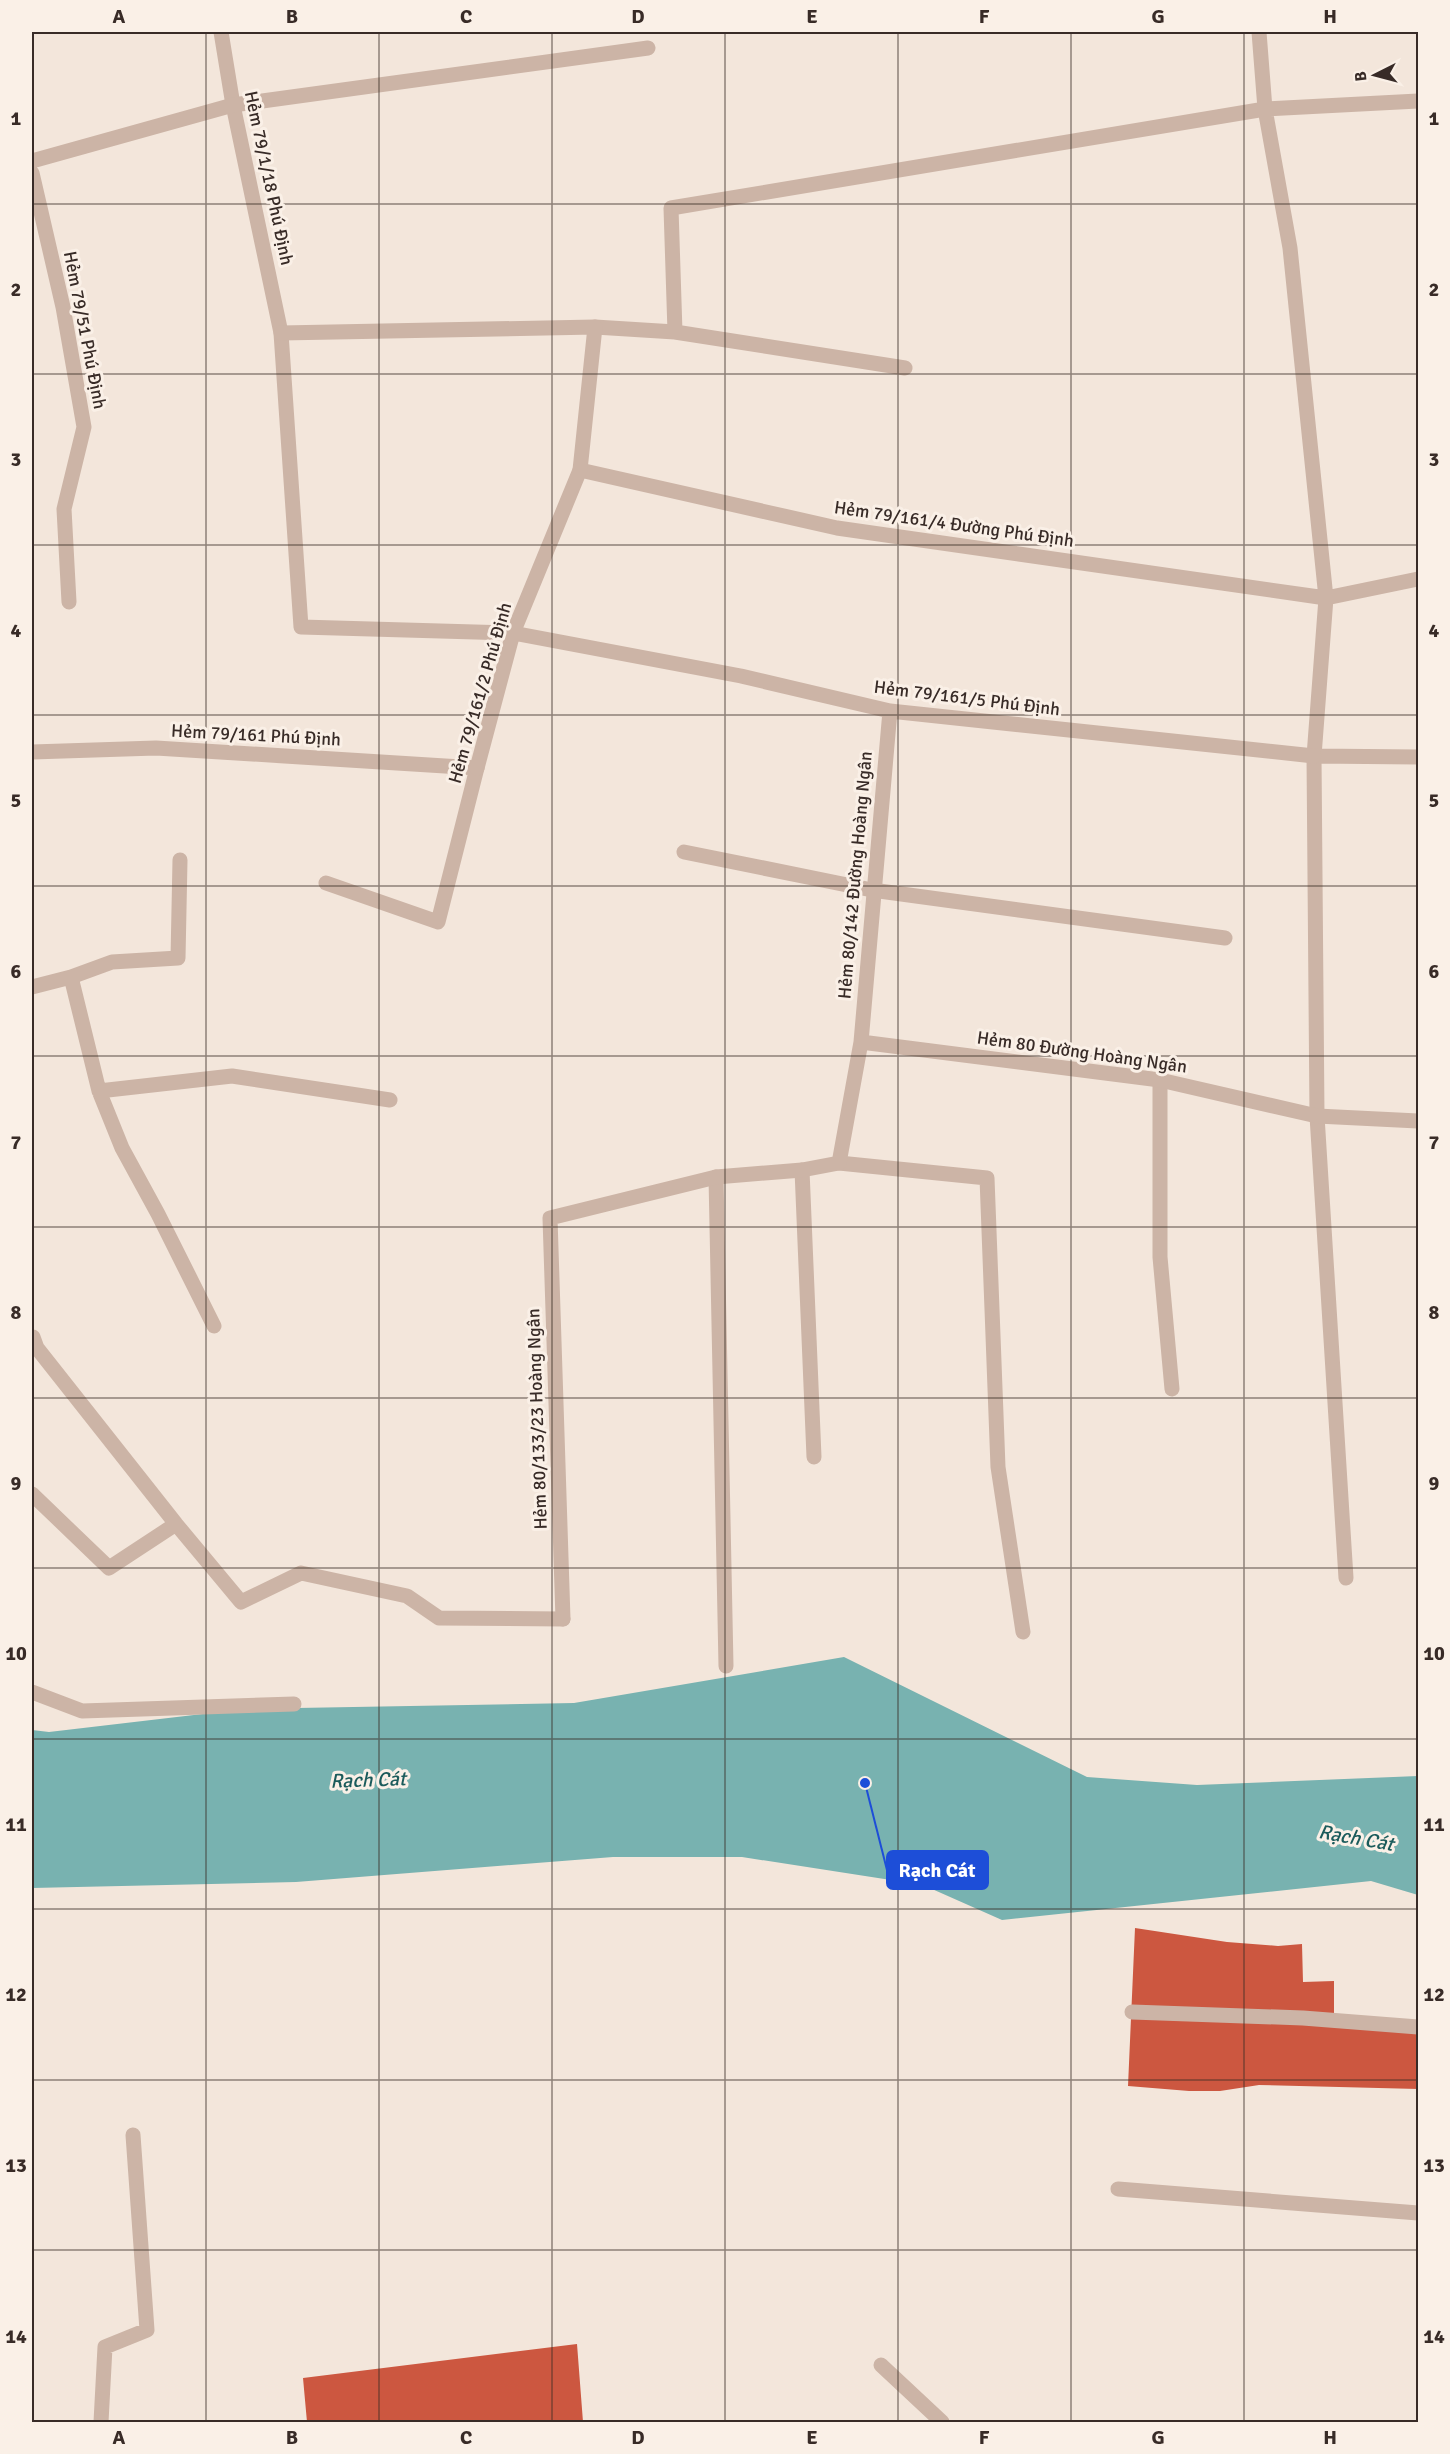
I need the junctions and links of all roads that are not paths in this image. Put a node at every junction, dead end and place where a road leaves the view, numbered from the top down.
1 (221, 32) edge
2 (1259, 32) edge
3 (648, 48) dead end
4 (1419, 101) edge
5 (233, 105) junction
6 (1265, 109) junction
7 (32, 161) edge
8 (32, 173) edge
9 (595, 327) junction
10 (675, 332) junction
11 (281, 333) junction
12 (905, 368) dead end
13 (580, 470) junction
14 (1419, 579) edge
15 (1326, 598) junction
16 (69, 602) dead end
17 (513, 633) junction
18 (890, 711) junction
19 (32, 752) edge
20 (1314, 756) junction
21 (1419, 757) edge
22 (477, 768) junction
23 (684, 852) dead end
24 (180, 860) dead end
25 (326, 883) dead end
26 (873, 890) junction
27 (1225, 939) dead end
28 (71, 977) junction
29 (32, 987) edge
30 (861, 1042) junction
31 (1160, 1080) junction
32 (99, 1091) junction
33 (390, 1100) dead end
34 (1317, 1116) junction
35 (1419, 1121) edge
36 (839, 1163) junction
37 (802, 1170) junction
38 (716, 1178) junction
39 (214, 1326) dead end
40 (32, 1338) edge
41 (1172, 1389) dead end
42 (814, 1457) dead end
43 (32, 1494) edge
44 (176, 1524) junction
45 (1346, 1578) dead end
46 (1023, 1632) dead end
47 (726, 1666) dead end
48 (32, 1692) edge
49 (294, 1704) dead end
50 (1132, 2012) dead end
51 (1419, 2027) edge
52 (133, 2135) dead end
53 (1118, 2189) dead end
54 (1419, 2213) edge
55 (881, 2365) dead end
56 (100, 2422) edge
57 (942, 2422) edge

1 - 5 street, Hẻm 79/1/18 Phú Định
2 - 6 street
3 - 5 street
4 - 6 street
5 - 7 street
5 - 11 street, Hẻm 79/1/18 Phú Định
6 - 10 street
6 - 15 street
8 - 16 street, Hẻm 79/51 Phú Định
9 - 10 street
9 - 11 street
9 - 13 street, Hẻm 79/161/2 Phú Định
10 - 12 street
11 - 17 street, Hẻm 79/1/18 Phú Định
13 - 15 street, Hẻm 79/161/4 Đường Phú Định
13 - 17 street, Hẻm 79/161/2 Phú Định
14 - 15 street, Hẻm 79/161/4 Đường Phú Định
15 - 20 street
17 - 18 street, Hẻm 79/161/5 Phú Định
17 - 22 street, Hẻm 79/161/2 Phú Định
18 - 20 street, Hẻm 79/161/5 Phú Định
18 - 26 street, Hẻm 80/142 Đường Hoàng Ngân
19 - 22 street, Hẻm 79/161 Phú Định
20 - 21 street, Hẻm 79/161/5 Phú Định
20 - 34 street
22 - 25 street, Hẻm 79/161/2 Phú Định
23 - 26 street
24 - 28 street
26 - 27 street
26 - 30 street, Hẻm 80/142 Đường Hoàng Ngân
28 - 29 street
28 - 32 street
30 - 31 street, Hẻm 80 Đường Hoàng Ngân
30 - 36 street
31 - 34 street, Hẻm 80 Đường Hoàng Ngân
31 - 41 street
32 - 33 street
32 - 39 street
34 - 35 street, Hẻm 80 Đường Hoàng Ngân
34 - 45 street
36 - 37 street
36 - 46 street
37 - 38 street
37 - 42 street
38 - 44 street, Hẻm 80/133/23 Hoàng Ngân
38 - 47 street
40 - 44 street
43 - 44 street
48 - 49 street
50 - 51 street
52 - 56 street
53 - 54 street
55 - 57 street

